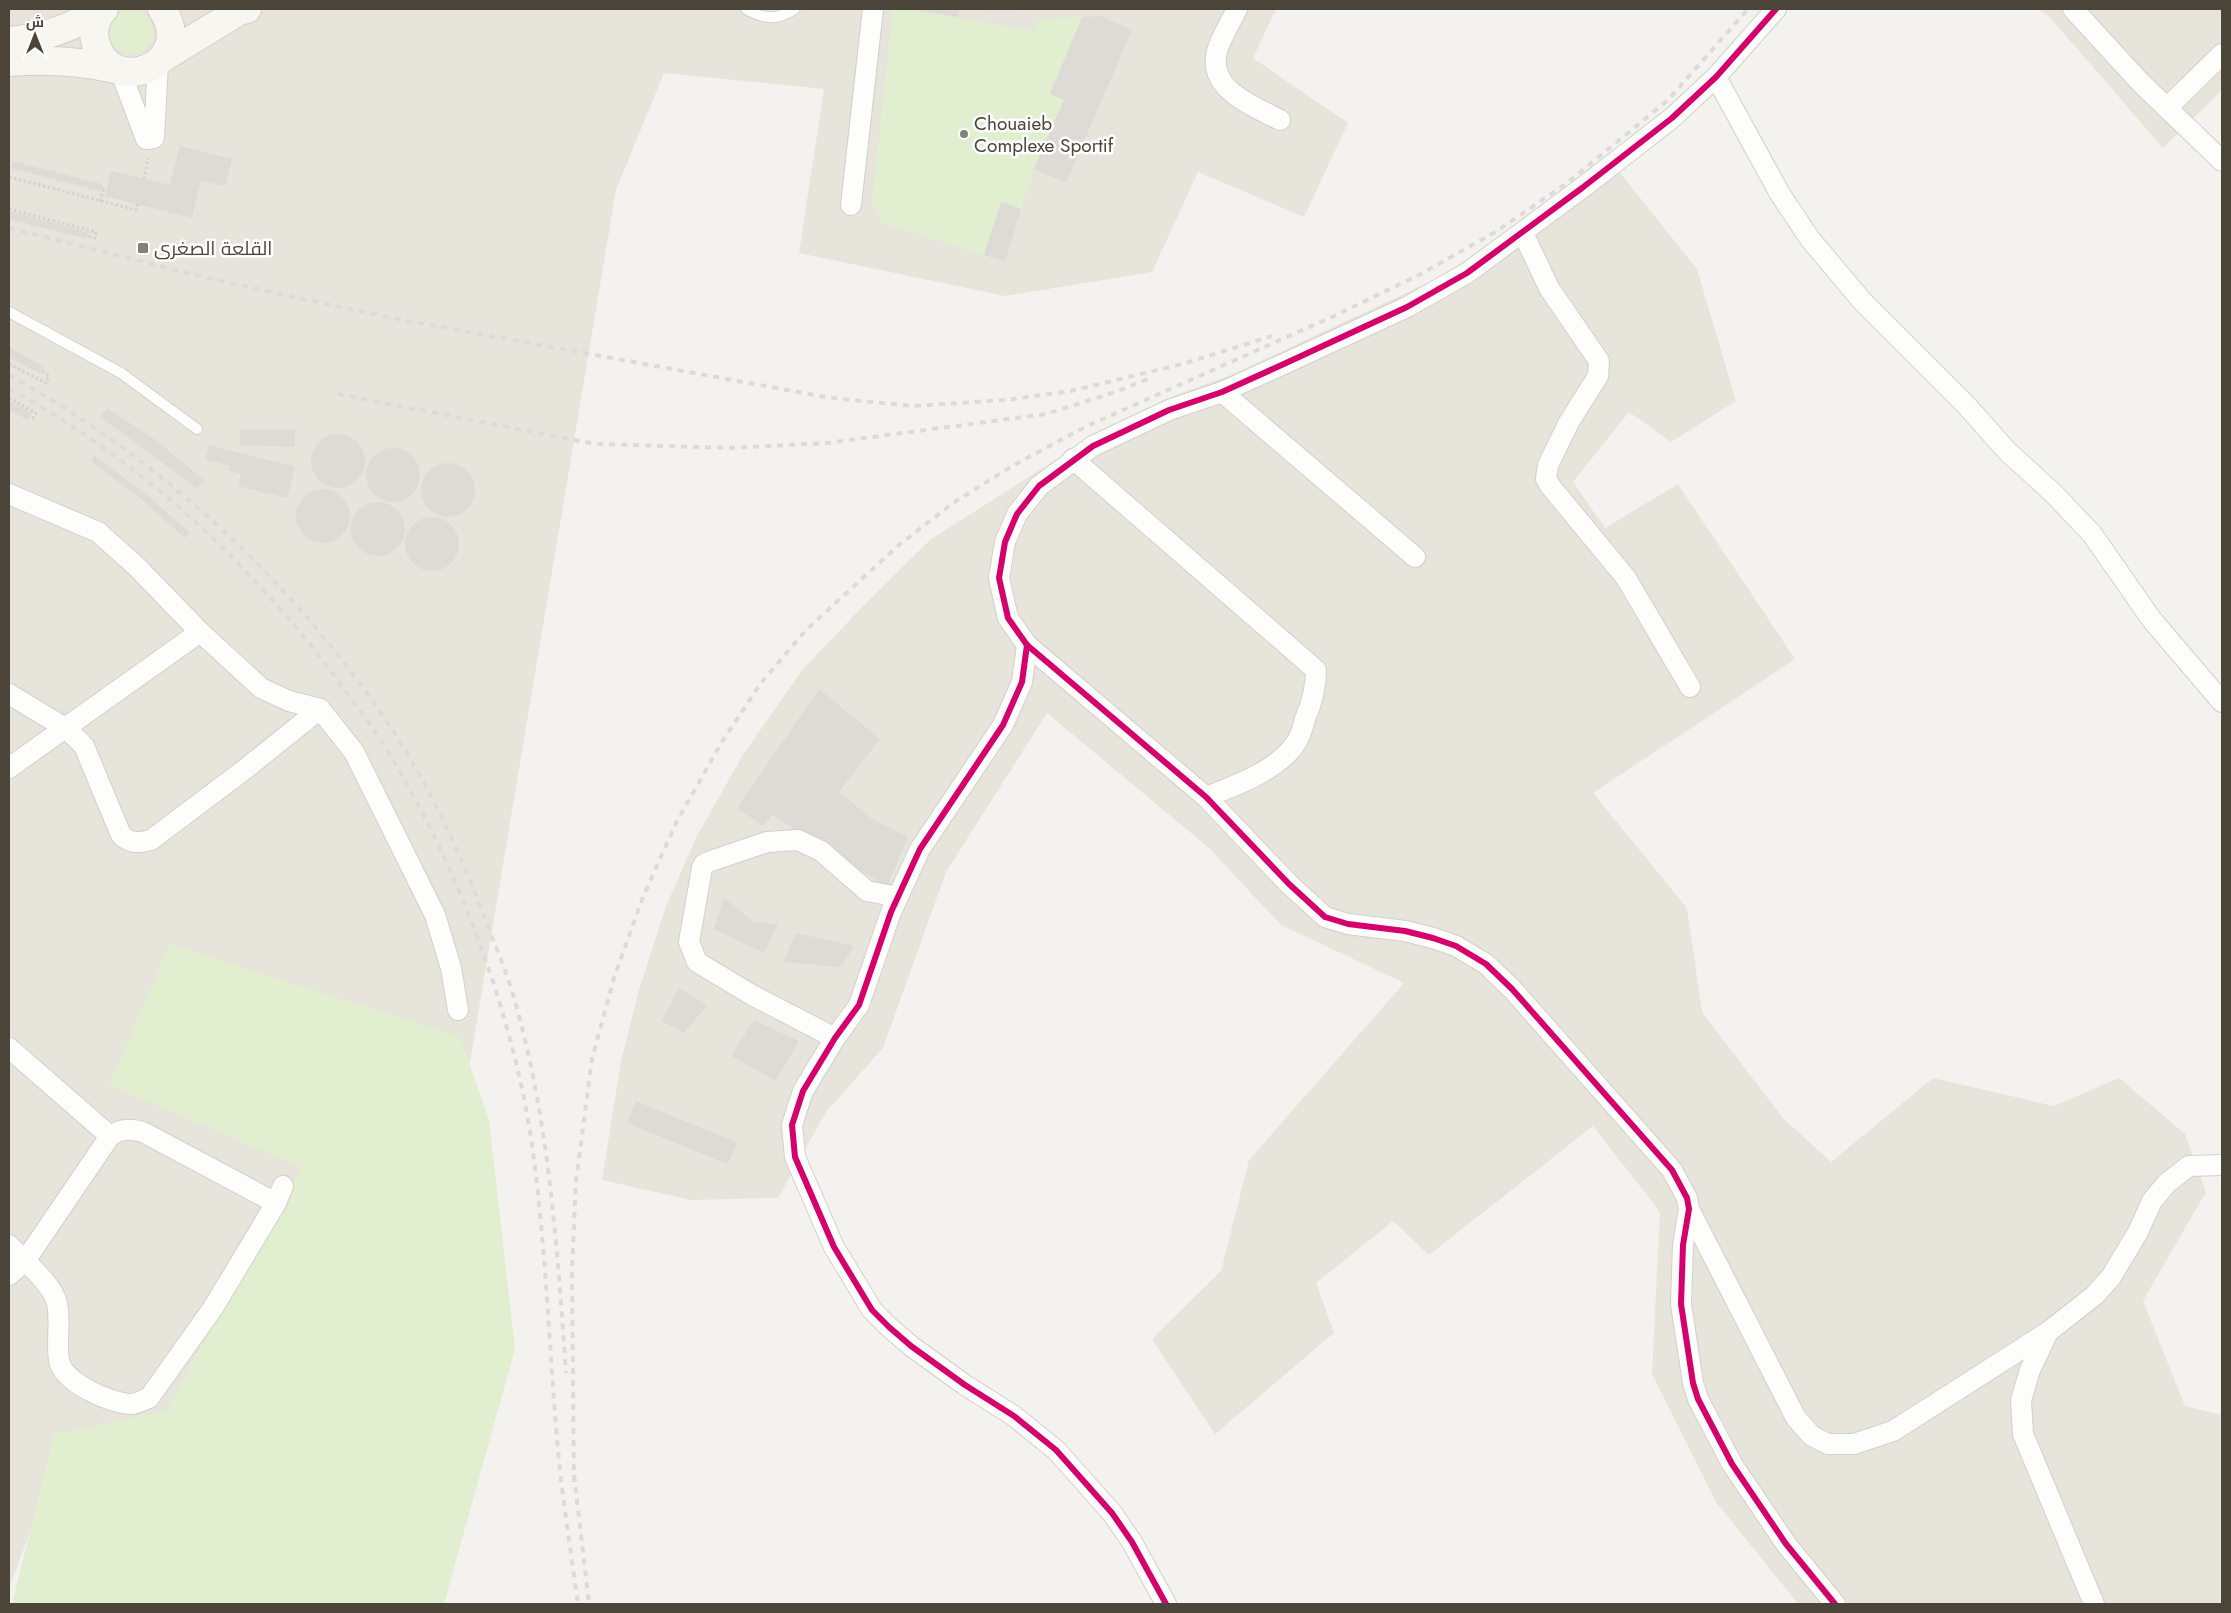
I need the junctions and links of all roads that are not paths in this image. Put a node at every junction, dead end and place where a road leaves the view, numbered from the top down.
1 (102, 9) edge
2 (162, 9) edge
3 (746, 9) edge
4 (795, 9) edge
5 (873, 9) edge
6 (1237, 9) edge
7 (1776, 9) edge
8 (2073, 9) edge
9 (236, 10) edge
10 (9, 41) edge
11 (2222, 54) edge
12 (161, 60) junction
13 (9, 62) edge
14 (118, 69) junction
15 (1716, 78) junction
16 (2167, 108) junction
17 (1280, 120) dead end
18 (2222, 161) edge
19 (851, 205) dead end
20 (1523, 233) junction
21 (9, 312) edge
22 (1222, 392) junction
23 (197, 429) dead end
24 (1073, 459) junction
25 (9, 494) edge
26 (1415, 557) dead end
27 (200, 632) junction
28 (1027, 645) junction
29 (1690, 686) dead end
30 (9, 694) edge
31 (2222, 702) edge
32 (320, 710) junction
33 (67, 729) junction
34 (9, 768) edge
35 (1206, 797) junction
36 (898, 897) junction
37 (458, 1010) dead end
38 (835, 1038) junction
39 (9, 1048) edge
40 (110, 1136) junction
41 (2222, 1165) edge
42 (1689, 1208) junction
43 (9, 1245) edge
44 (25, 1261) junction
45 (9, 1275) edge
46 (2048, 1332) junction
47 (1166, 1604) edge
48 (1835, 1604) edge
49 (2094, 1604) edge

1 - 10 main road
1 - 14 main road
2 - 12 main road
3 - 4 lane
5 - 19 street
6 - 17 street
7 - 15 street
8 - 16 street
9 - 12 main road
11 - 16 street
12 - 14 main road
12 - 14 street
13 - 14 main road
15 - 20 street
15 - 31 street
16 - 18 street
20 - 22 street
20 - 29 street
21 - 23 lane
22 - 24 street
22 - 26 street
24 - 28 street
24 - 35 street
25 - 27 street
27 - 32 street
27 - 33 street
28 - 35 street
28 - 36 street
30 - 33 street
32 - 33 street
32 - 37 street
33 - 34 street
35 - 42 street
36 - 38 street
36 - 38 street
38 - 47 street
39 - 40 street
40 - 44 street
40 - 44 street
41 - 46 street
42 - 46 street
42 - 48 street
43 - 44 street
44 - 45 street
46 - 49 street

